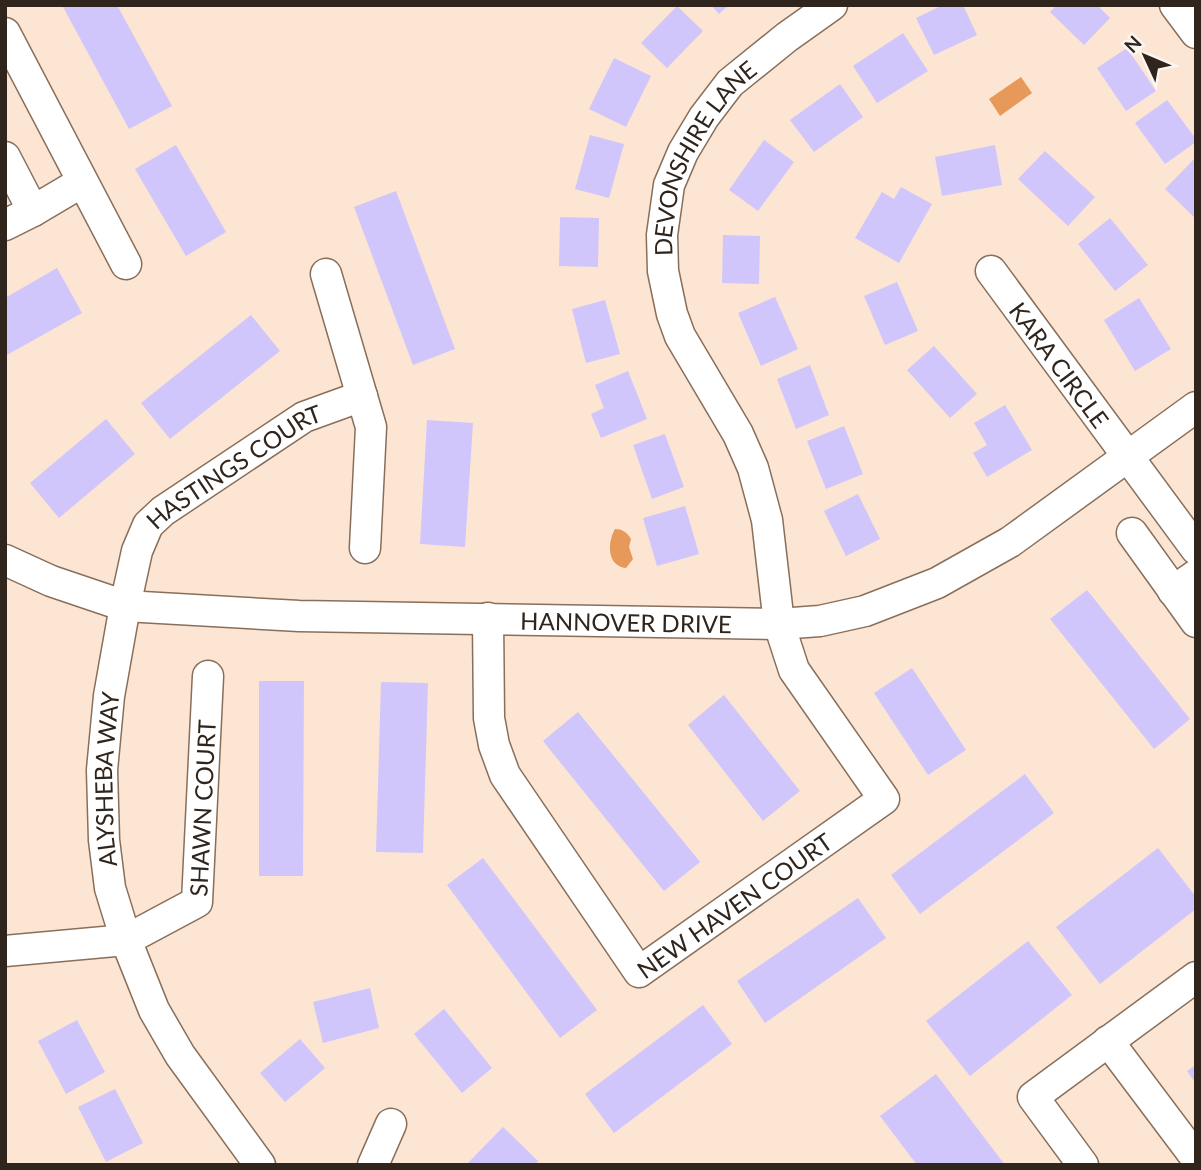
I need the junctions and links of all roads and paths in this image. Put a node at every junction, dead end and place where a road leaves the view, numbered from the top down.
1 (832, 5) edge
2 (1175, 5) edge
3 (5, 33) edge
4 (1196, 33) edge
5 (5, 158) edge
6 (82, 182) junction
7 (33, 211) junction
8 (5, 225) edge
9 (125, 264) dead end
10 (992, 271) dead end
11 (326, 274) dead end
12 (362, 396) junction
13 (1196, 407) edge
14 (1128, 456) junction
15 (1132, 533) dead end
16 (365, 548) dead end
17 (1196, 549) edge
18 (5, 560) edge
19 (1185, 583) edge
20 (125, 606) junction
21 (488, 618) junction
22 (1196, 622) edge
23 (779, 624) junction
24 (208, 676) dead end
25 (126, 940) junction
26 (5, 951) edge
27 (1196, 977) edge
28 (1108, 1041) junction
29 (391, 1125) dead end
30 (1196, 1158) edge
31 (260, 1165) edge
32 (373, 1165) edge
33 (1083, 1165) edge

1 - 23 street, DEVONSHIRE LANE
2 - 4 street
3 - 6 street
5 - 7 street
6 - 7 street
6 - 9 street
7 - 8 street
10 - 14 street, KARA CIRCLE
11 - 12 street
12 - 16 street
12 - 20 street, HASTINGS COURT
13 - 14 street, HANNOVER DRIVE
14 - 17 street, KARA CIRCLE
14 - 23 street, HANNOVER DRIVE
15 - 19 street
18 - 20 street, HANNOVER DRIVE
19 - 22 street
20 - 21 street, HANNOVER DRIVE
20 - 25 street, ALYSHEBA WAY
21 - 23 street, HANNOVER DRIVE
21 - 23 street, NEW HAVEN COURT
24 - 25 street, SHAWN COURT
25 - 26 street
25 - 31 street, ALYSHEBA WAY
27 - 28 street
28 - 30 street
28 - 33 street
29 - 32 street

